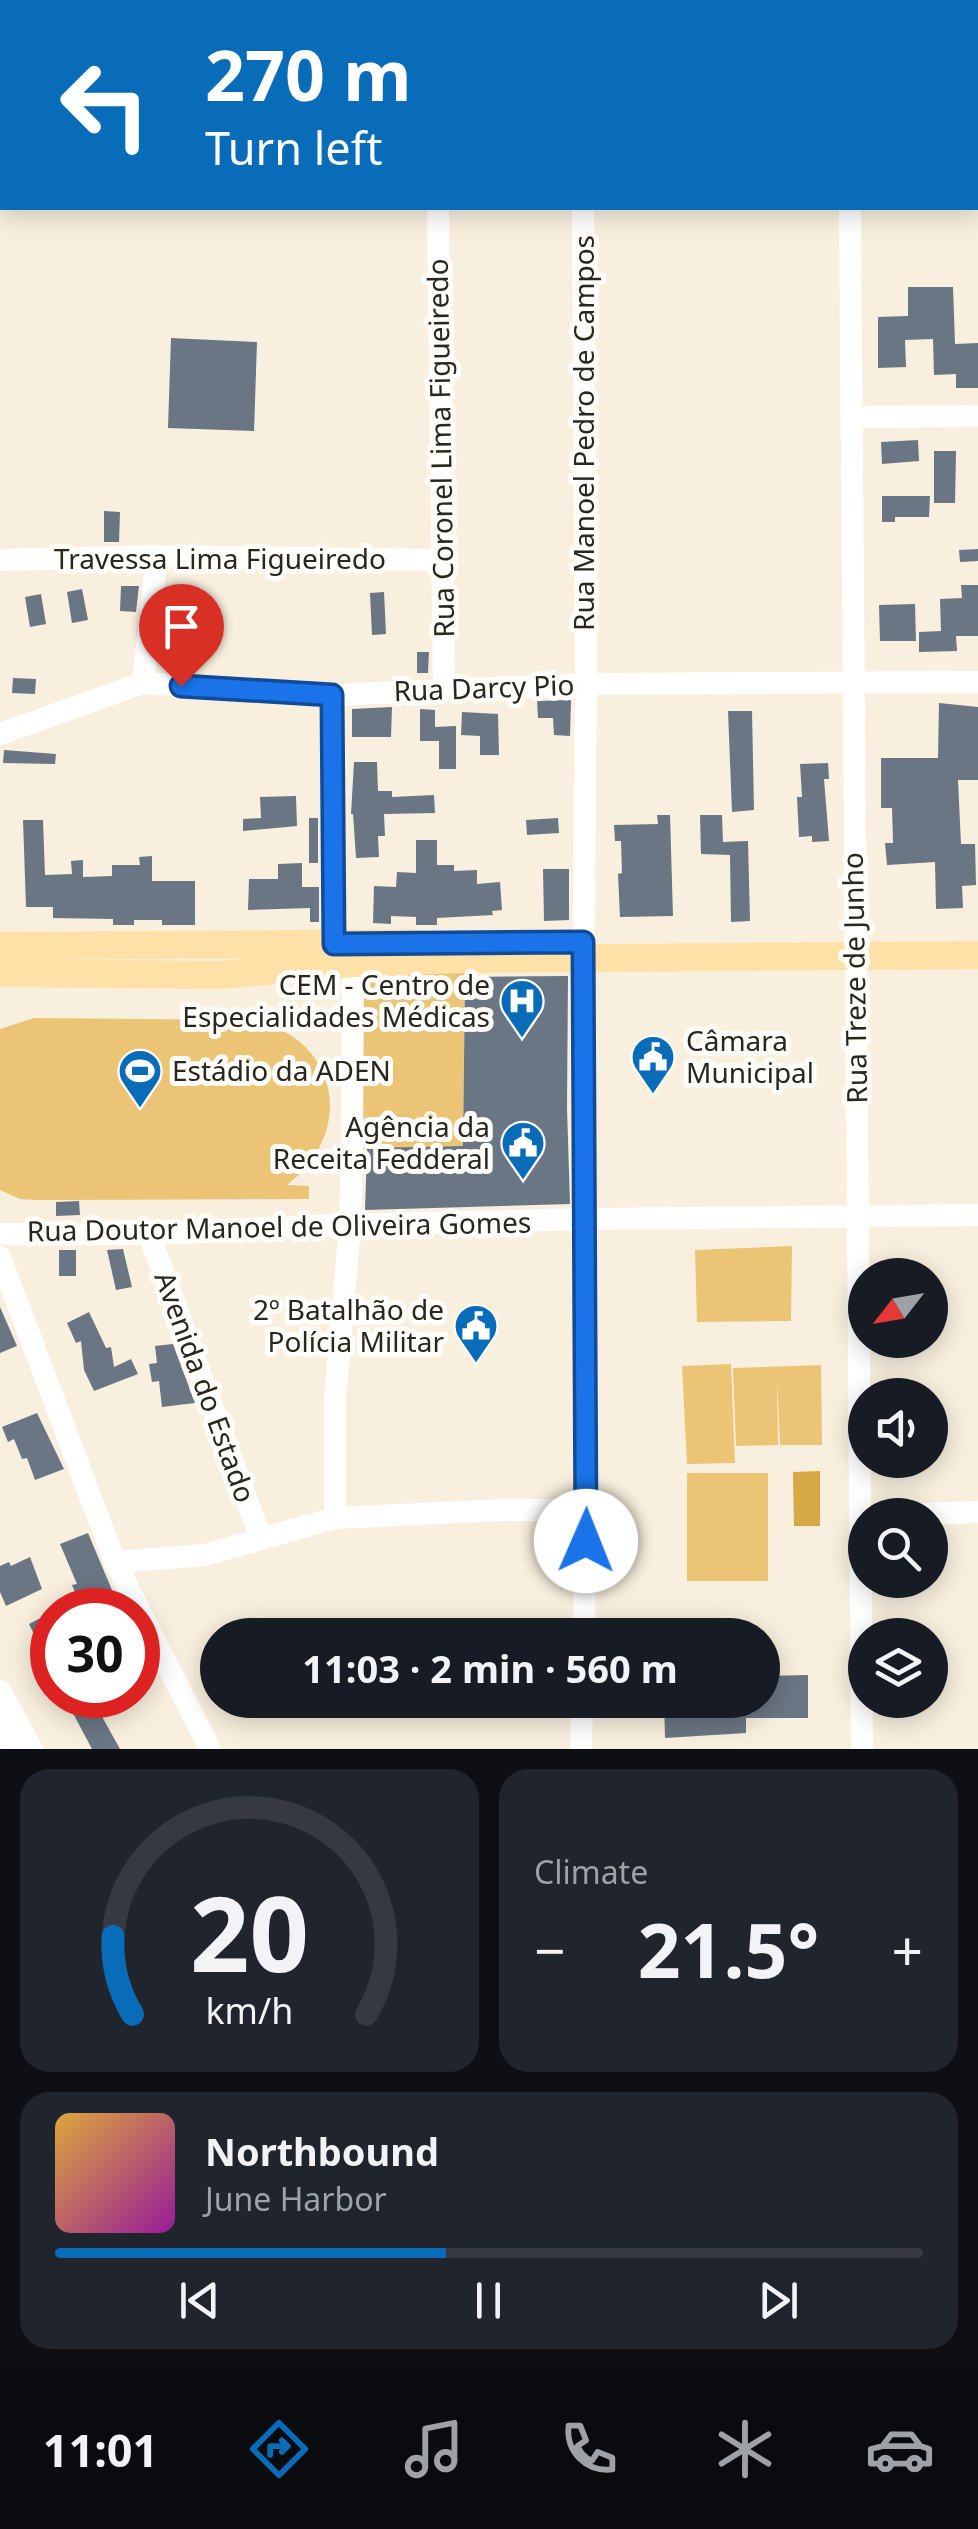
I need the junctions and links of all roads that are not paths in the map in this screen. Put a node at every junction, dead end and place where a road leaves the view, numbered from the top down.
1 (438, 210) edge
2 (583, 210) edge
3 (850, 210) edge
4 (978, 416) edge
5 (851, 417) junction
6 (156, 556) junction
7 (1, 560) edge
8 (441, 560) junction
9 (978, 682) edge
10 (144, 683) junction
11 (852, 683) junction
12 (586, 684) junction
13 (444, 689) junction
14 (332, 695) junction
15 (0, 734) edge
16 (978, 938) edge
17 (80, 945) junction
18 (117, 945) junction
19 (0, 946) edge
20 (854, 948) junction
21 (583, 950) junction
22 (343, 953) junction
23 (978, 955) edge
24 (0, 973) edge
25 (80, 974) junction
26 (117, 974) junction
27 (857, 1215) junction
28 (978, 1216) edge
29 (586, 1219) junction
30 (350, 1225) junction
31 (0, 1234) edge
32 (149, 1234) junction
33 (0, 1256) edge
34 (862, 1498) edge
35 (587, 1510) junction
36 (978, 1512) edge
37 (948, 1513) edge
38 (335, 1518) junction
39 (261, 1540) junction
40 (115, 1562) junction
41 (862, 1598) edge
42 (584, 1618) edge
43 (0, 1691) edge
44 (582, 1718) edge
45 (0, 1724) edge
46 (14, 1749) edge
47 (32, 1749) edge
48 (210, 1749) edge
49 (581, 1749) edge
50 (862, 1749) edge

1 - 8 street, Rua Coronel Lima Figueiredo
2 - 12 street, Rua Manoel Pedro de Campos
3 - 5 street, Rua Treze de Junho
4 - 5 street
5 - 11 street, Rua Treze de Junho
6 - 7 street, Travessa Lima Figueiredo
6 - 8 street, Travessa Lima Figueiredo
6 - 10 street
8 - 13 street, Rua Coronel Lima Figueiredo
9 - 11 street, Rua Darcy Pio
10 - 14 street, Rua Darcy Pio
10 - 15 street, Rua Darcy Pio
11 - 12 street, Rua Darcy Pio
11 - 20 street, Rua Treze de Junho
12 - 13 street, Rua Darcy Pio
12 - 21 street, Rua Manoel Pedro de Campos
13 - 14 street, Rua Darcy Pio
14 - 22 street
16 - 20 main road
17 - 18 main road
17 - 19 main road
17 - 25 main road
18 - 22 main road
18 - 26 main road
20 - 21 main road
20 - 23 main road
20 - 27 street, Rua Treze de Junho
21 - 22 main road
21 - 29 street, Rua Manoel Pedro de Campos
22 - 26 main road
22 - 30 street
24 - 25 main road
25 - 26 main road
27 - 28 street, Rua Doutor Manoel de Oliveira Gomes
27 - 29 street, Rua Doutor Manoel de Oliveira Gomes
27 - 34 street, Rua Treze de Junho
29 - 30 street, Rua Doutor Manoel de Oliveira Gomes
29 - 35 street, Rua Manoel Pedro de Campos
30 - 32 street, Rua Doutor Manoel de Oliveira Gomes
30 - 38 street
31 - 32 street, Rua Doutor Manoel de Oliveira Gomes
32 - 39 street, Avenida do Estado
33 - 40 street
35 - 38 street
35 - 42 street, Rua Manoel Pedro de Campos
36 - 37 street
38 - 39 street
39 - 40 street
40 - 48 street
41 - 50 street, Rua Treze de Junho
43 - 47 street
44 - 49 street
45 - 46 street

